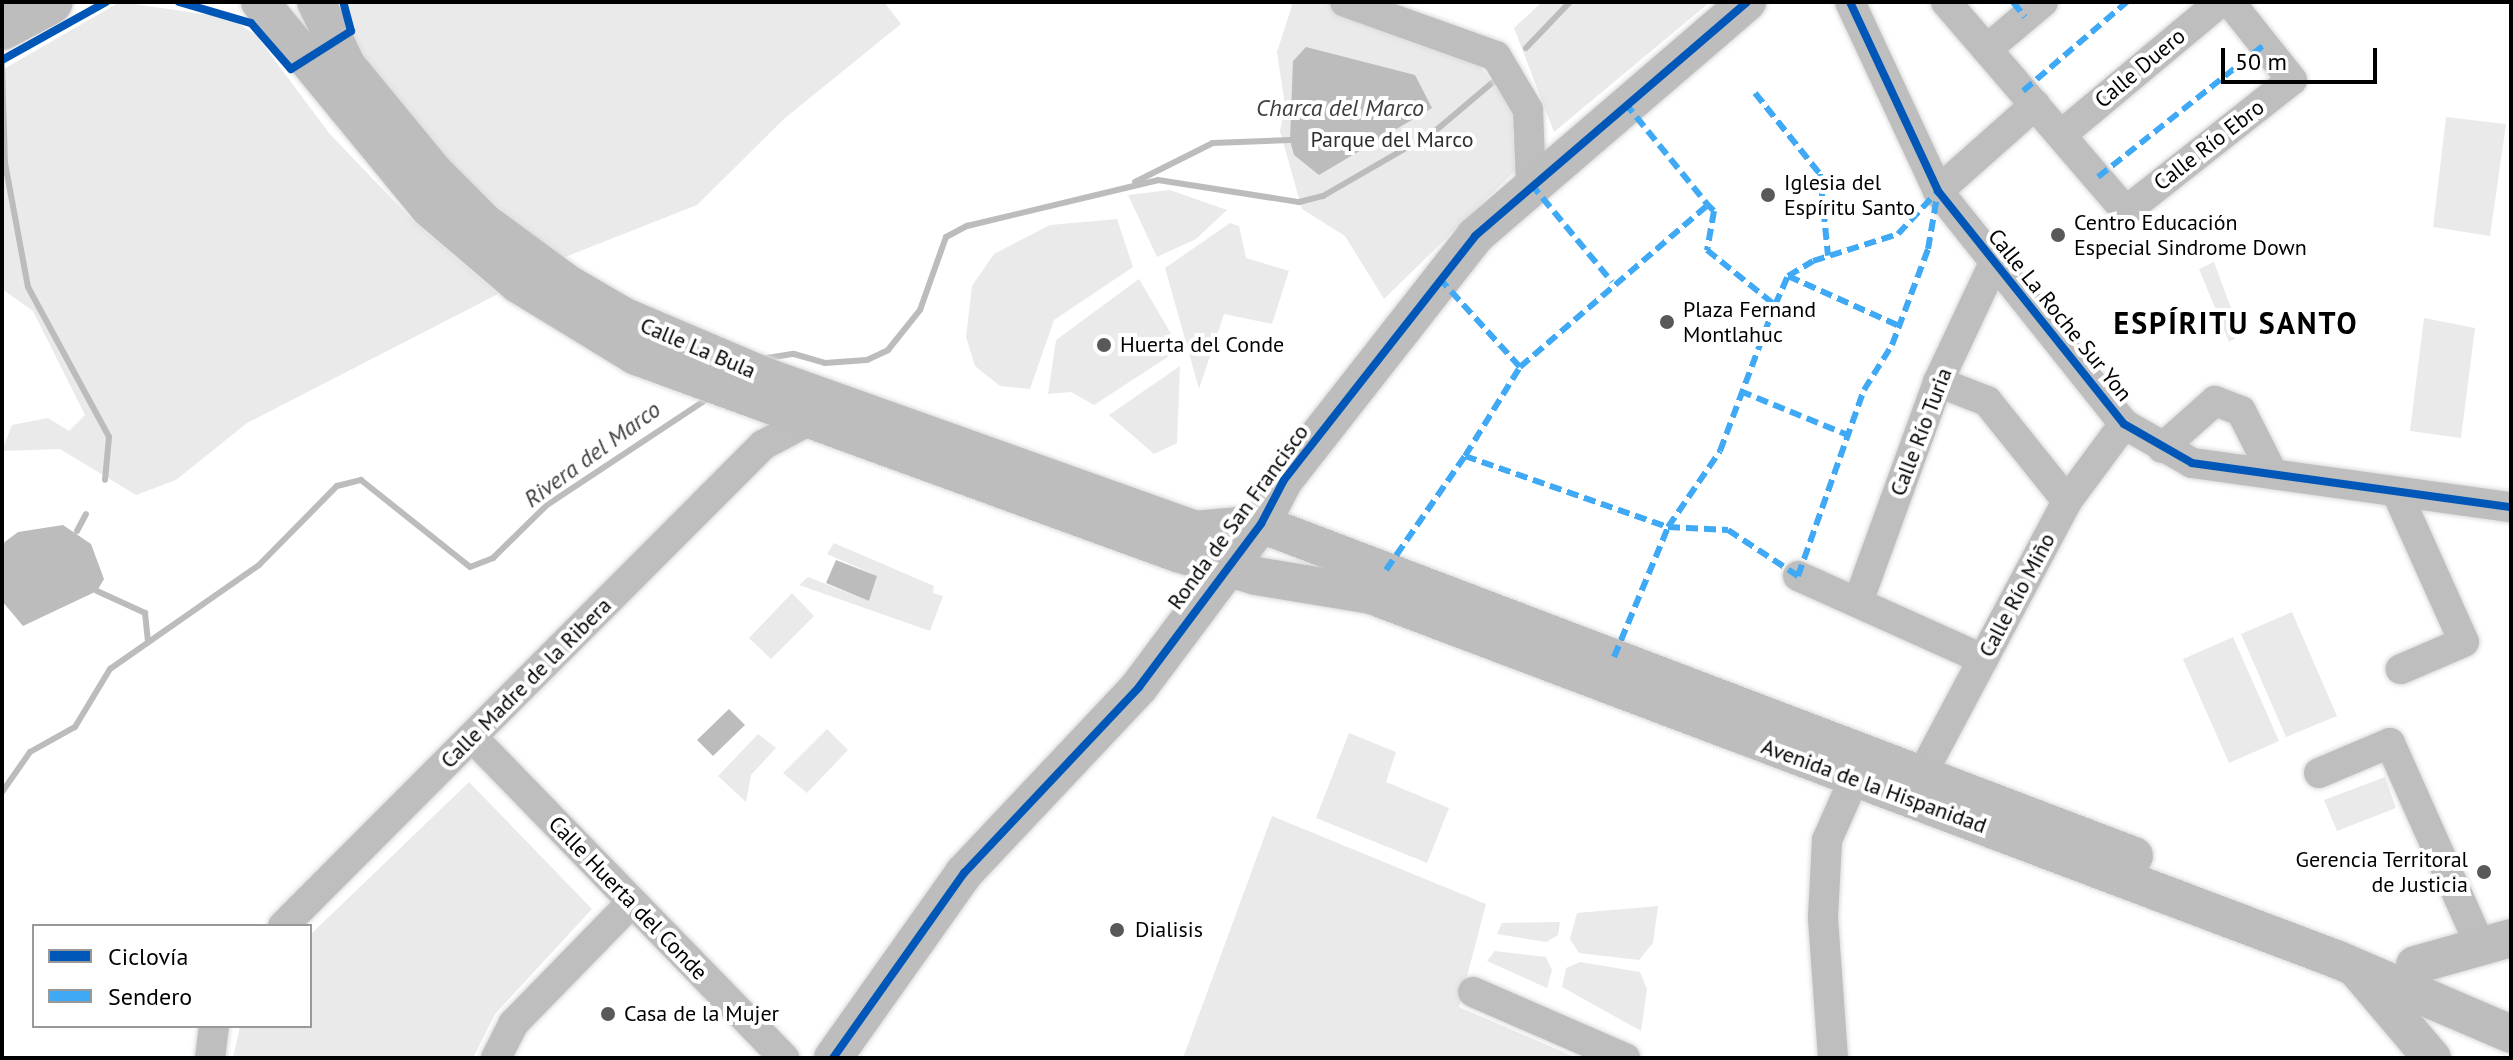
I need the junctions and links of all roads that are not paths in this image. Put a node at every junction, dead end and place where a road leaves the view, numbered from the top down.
1 (51, 2) edge
2 (260, 2) edge
3 (316, 2) edge
4 (1345, 2) edge
5 (1747, 2) edge
6 (1850, 2) edge
7 (1946, 2) edge
8 (2043, 2) edge
9 (2220, 2) edge
10 (2230, 2) edge
11 (2, 28) edge
12 (1987, 49) junction
13 (2035, 105) junction
14 (2061, 135) junction
15 (1531, 184) junction
16 (1938, 191) junction
17 (487, 240) junction
18 (1993, 265) junction
19 (1938, 382) junction
20 (756, 388) junction
21 (808, 421) junction
22 (2124, 424) junction
23 (2162, 448) junction
24 (2273, 474) junction
25 (2397, 493) junction
26 (2067, 501) junction
27 (2511, 507) edge
28 (1215, 556) junction
29 (1798, 576) dead end
30 (1379, 582) junction
31 (1858, 602) junction
32 (1983, 659) junction
33 (2401, 669) dead end
34 (472, 737) junction
35 (1860, 767) junction
36 (2319, 773) dead end
37 (1922, 774) junction
38 (632, 902) junction
39 (285, 924) edge
40 (2496, 942) edge
41 (2415, 965) junction
42 (2355, 967) junction
43 (1473, 992) dead end
44 (2511, 1007) edge
45 (214, 1028) edge
46 (2511, 1034) edge
47 (2511, 1050) edge
48 (210, 1058) edge
49 (496, 1058) edge
50 (784, 1058) edge
51 (833, 1058) edge
52 (1625, 1058) edge
53 (1833, 1058) edge
54 (2432, 1058) edge
55 (2495, 1058) edge

1 - 11 highway
2 - 17 main road, Calle La Bula
3 - 17 main road, Calle La Bula
4 - 15 street
5 - 15 main road, Ronda de San Francisco
6 - 16 street, Calle La Roche Sur Yon
7 - 12 street
8 - 12 street
9 - 14 street, Calle Duero
10 - 14 street, Calle Río Ebro
12 - 13 street
13 - 14 street
13 - 16 street
15 - 28 main road, Ronda de San Francisco
16 - 18 street, Calle La Roche Sur Yon
17 - 20 main road, Calle La Bula
18 - 19 street, Calle Río Turia
18 - 22 street, Calle La Roche Sur Yon
19 - 26 street
19 - 31 street, Calle Río Turia
20 - 21 main road, Calle La Bula
20 - 28 main road, Calle La Bula
21 - 28 main road, Calle La Bula
21 - 34 street, Calle Madre de la Ribera
22 - 23 street, Calle La Roche Sur Yon
22 - 26 street, Calle Río Miño
23 - 24 street, Calle La Roche Sur Yon
23 - 24 street
24 - 25 street, Calle La Roche Sur Yon
25 - 27 street, Calle La Roche Sur Yon
25 - 33 street
26 - 32 street, Calle Río Miño
28 - 30 main road, Avenida de la Hispanidad
28 - 30 main road, Avenida de la Hispanidad
28 - 51 main road, Ronda de San Francisco
29 - 31 street
30 - 35 main road, Avenida de la Hispanidad
31 - 32 street
32 - 37 street, Calle Río Miño
34 - 38 street, Calle Huerta del Conde
34 - 39 street, Calle Madre de la Ribera
35 - 37 main road, Avenida de la Hispanidad
35 - 42 main road, Avenida de la Hispanidad
35 - 53 street
36 - 40 street
37 - 41 main road, Avenida de la Hispanidad
38 - 49 street
38 - 50 street, Calle Huerta del Conde
40 - 41 main road
41 - 44 main road, Avenida de la Hispanidad
42 - 46 main road, Avenida de la Hispanidad
42 - 54 main road
43 - 52 street
45 - 48 street
47 - 55 main road

